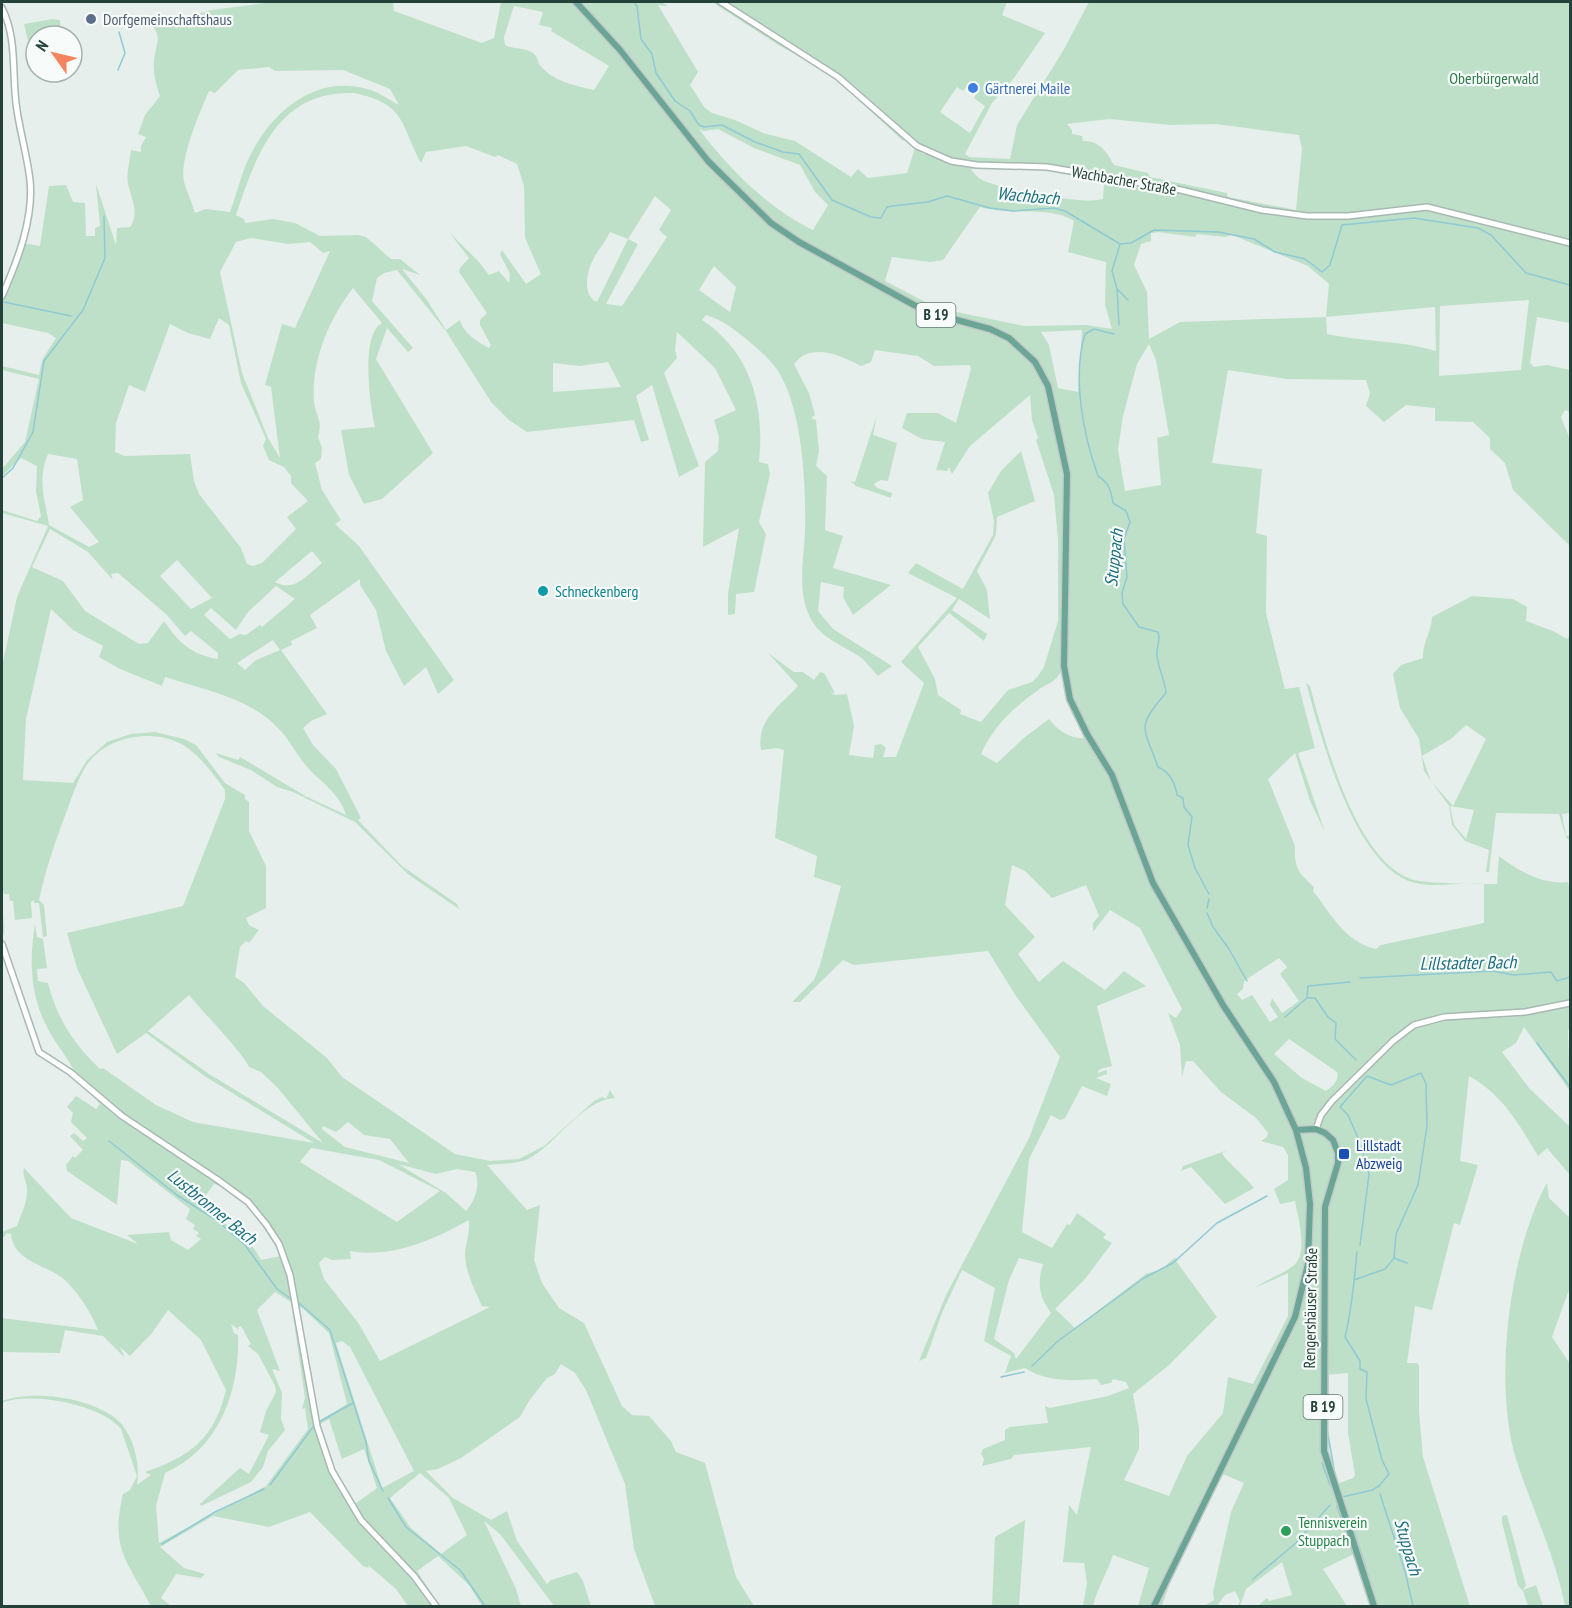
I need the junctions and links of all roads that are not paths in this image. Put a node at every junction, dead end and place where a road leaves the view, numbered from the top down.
1 (576, 2) edge
2 (721, 2) edge
3 (2, 8) edge
4 (1570, 243) edge
5 (2, 296) edge
6 (2, 944) edge
7 (1570, 1004) edge
8 (1312, 1129) junction
9 (1296, 1130) junction
10 (1302, 1153) junction
11 (436, 1606) edge
12 (1154, 1606) edge
13 (1374, 1606) edge

1 - 9 main road, B 19
2 - 4 street, Wachbacher Straße
3 - 5 street
6 - 11 street
7 - 8 street
8 - 9 main road
8 - 10 main road
8 - 13 main road, Rengershäuser Straße / B 19
9 - 10 main road
10 - 12 main road

